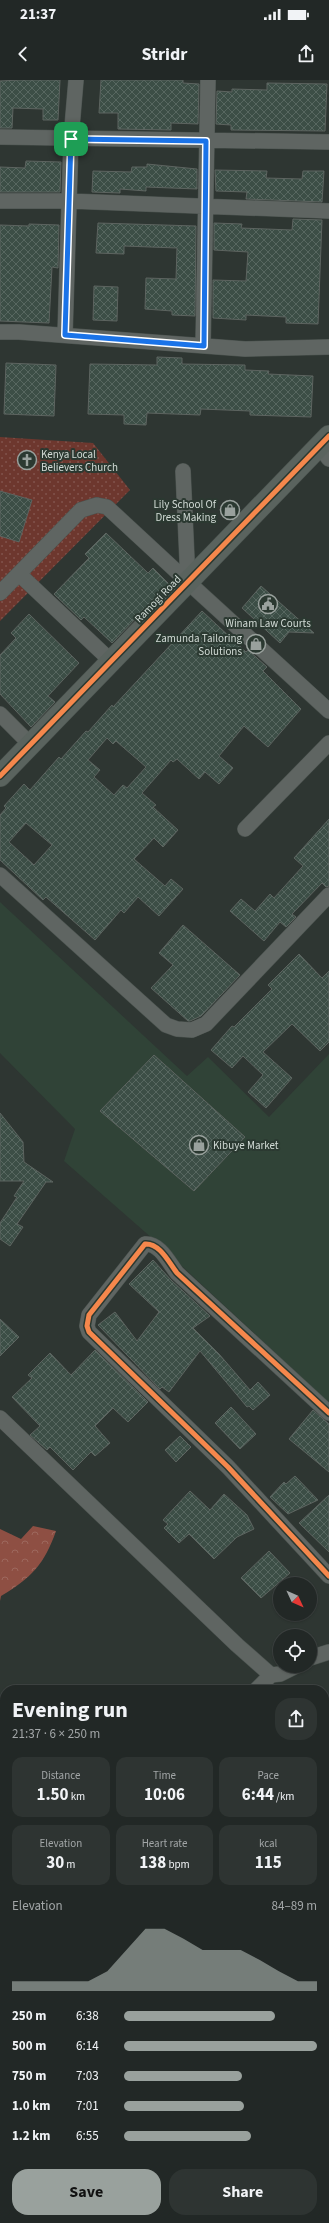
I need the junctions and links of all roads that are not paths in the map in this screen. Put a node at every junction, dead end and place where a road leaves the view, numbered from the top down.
1 (76, 80) edge
2 (208, 80) edge
3 (0, 137) edge
4 (71, 139) junction
5 (206, 141) junction
6 (329, 142) edge
7 (0, 201) edge
8 (69, 201) junction
9 (205, 207) junction
10 (329, 211) edge
11 (0, 332) edge
12 (65, 335) junction
13 (329, 338) edge
14 (204, 346) junction
15 (329, 347) edge
16 (326, 447) edge
17 (183, 471) dead end
18 (19, 574) junction
19 (188, 582) junction
20 (0, 593) edge
21 (111, 661) junction
22 (329, 711) edge
23 (0, 714) edge
24 (329, 742) edge
25 (30, 744) junction
26 (0, 776) edge
27 (245, 829) dead end
28 (0, 875) edge
29 (329, 895) edge
30 (329, 1413) edge
31 (0, 1418) edge
32 (329, 1576) edge
33 (329, 1652) edge
34 (317, 1656) edge
35 (282, 1673) edge
36 (271, 1675) junction
37 (261, 1685) edge

1 - 4 street
2 - 5 street
3 - 4 street
4 - 5 street
4 - 8 street
5 - 6 street
5 - 9 street
7 - 8 street
8 - 9 street
8 - 12 street
9 - 10 street
9 - 14 street
11 - 12 street
12 - 14 street
13 - 15 street
14 - 15 street
16 - 19 street, Ramogi Road
17 - 19 street
18 - 19 street
18 - 20 street
18 - 21 street
19 - 21 street, Ramogi Road
19 - 22 street
21 - 25 street, Ramogi Road
23 - 25 street
24 - 27 street
25 - 26 street, Ramogi Road
28 - 29 street
30 - 32 street
31 - 36 street
33 - 34 street
35 - 36 street
36 - 37 street

